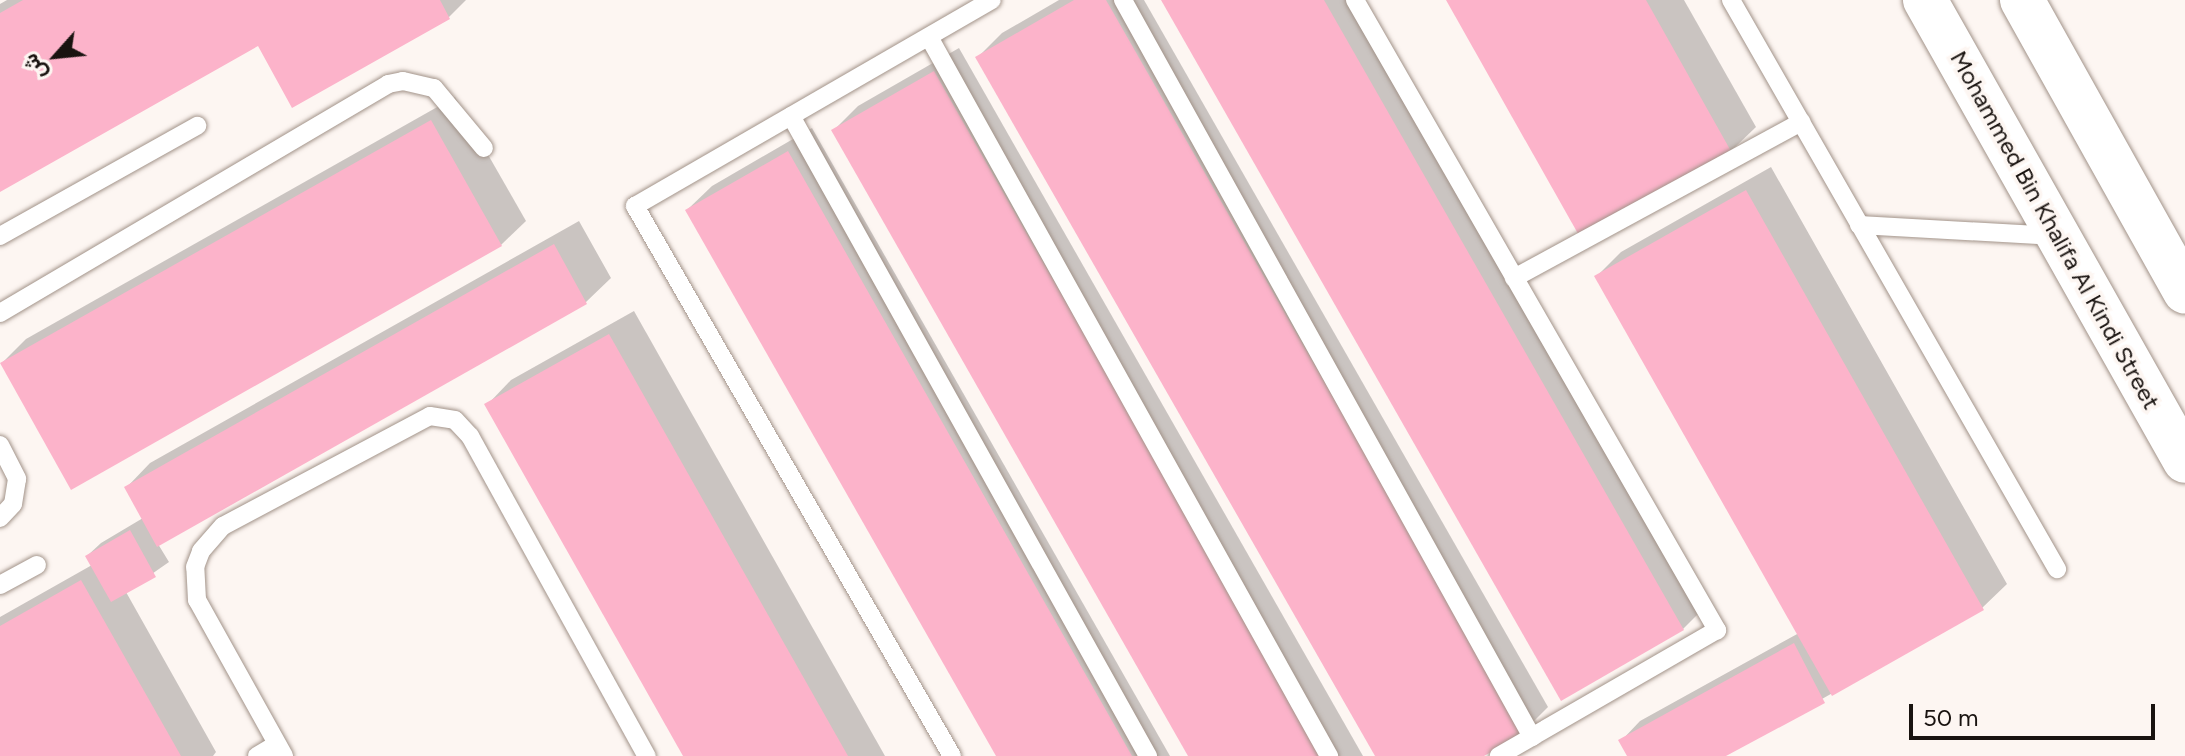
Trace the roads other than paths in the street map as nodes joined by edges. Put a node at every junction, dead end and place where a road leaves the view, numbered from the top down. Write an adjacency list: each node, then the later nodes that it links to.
1 (992, 0): 7 (lane)
2 (1123, 0): 24 (lane)
3 (1355, 0): 15 (lane)
4 (1731, 0): 9 (lane)
5 (1925, 0): 14 (main road, Mohammed Bin Khalifa Al Kindi Street)
6 (2022, 0): 16 (main road)
7 (929, 37): 8 (lane); 30 (lane)
8 (791, 116): 28 (lane); 29 (lane)
9 (1801, 122): 12 (lane); 15 (lane)
10 (197, 126): 13 (lane)
11 (484, 148): 17 (lane)
12 (1859, 225): 14 (lane); 22 (lane)
13 (0, 236)
14 (2058, 236): 19 (main road, Mohammed Bin Khalifa Al Kindi Street)
15 (1514, 278): 24 (lane)
16 (2185, 292)
17 (0, 313)
18 (0, 445): 20 (lane)
19 (2185, 461)
20 (0, 518)
21 (37, 565): 23 (lane)
22 (2057, 569)
23 (0, 585)
24 (1532, 737): 31 (lane)
25 (281, 750): 26 (lane); 27 (lane)
26 (257, 756)
27 (647, 756)
28 (952, 756)
29 (1148, 756)
30 (1329, 756)
31 (1499, 756)

